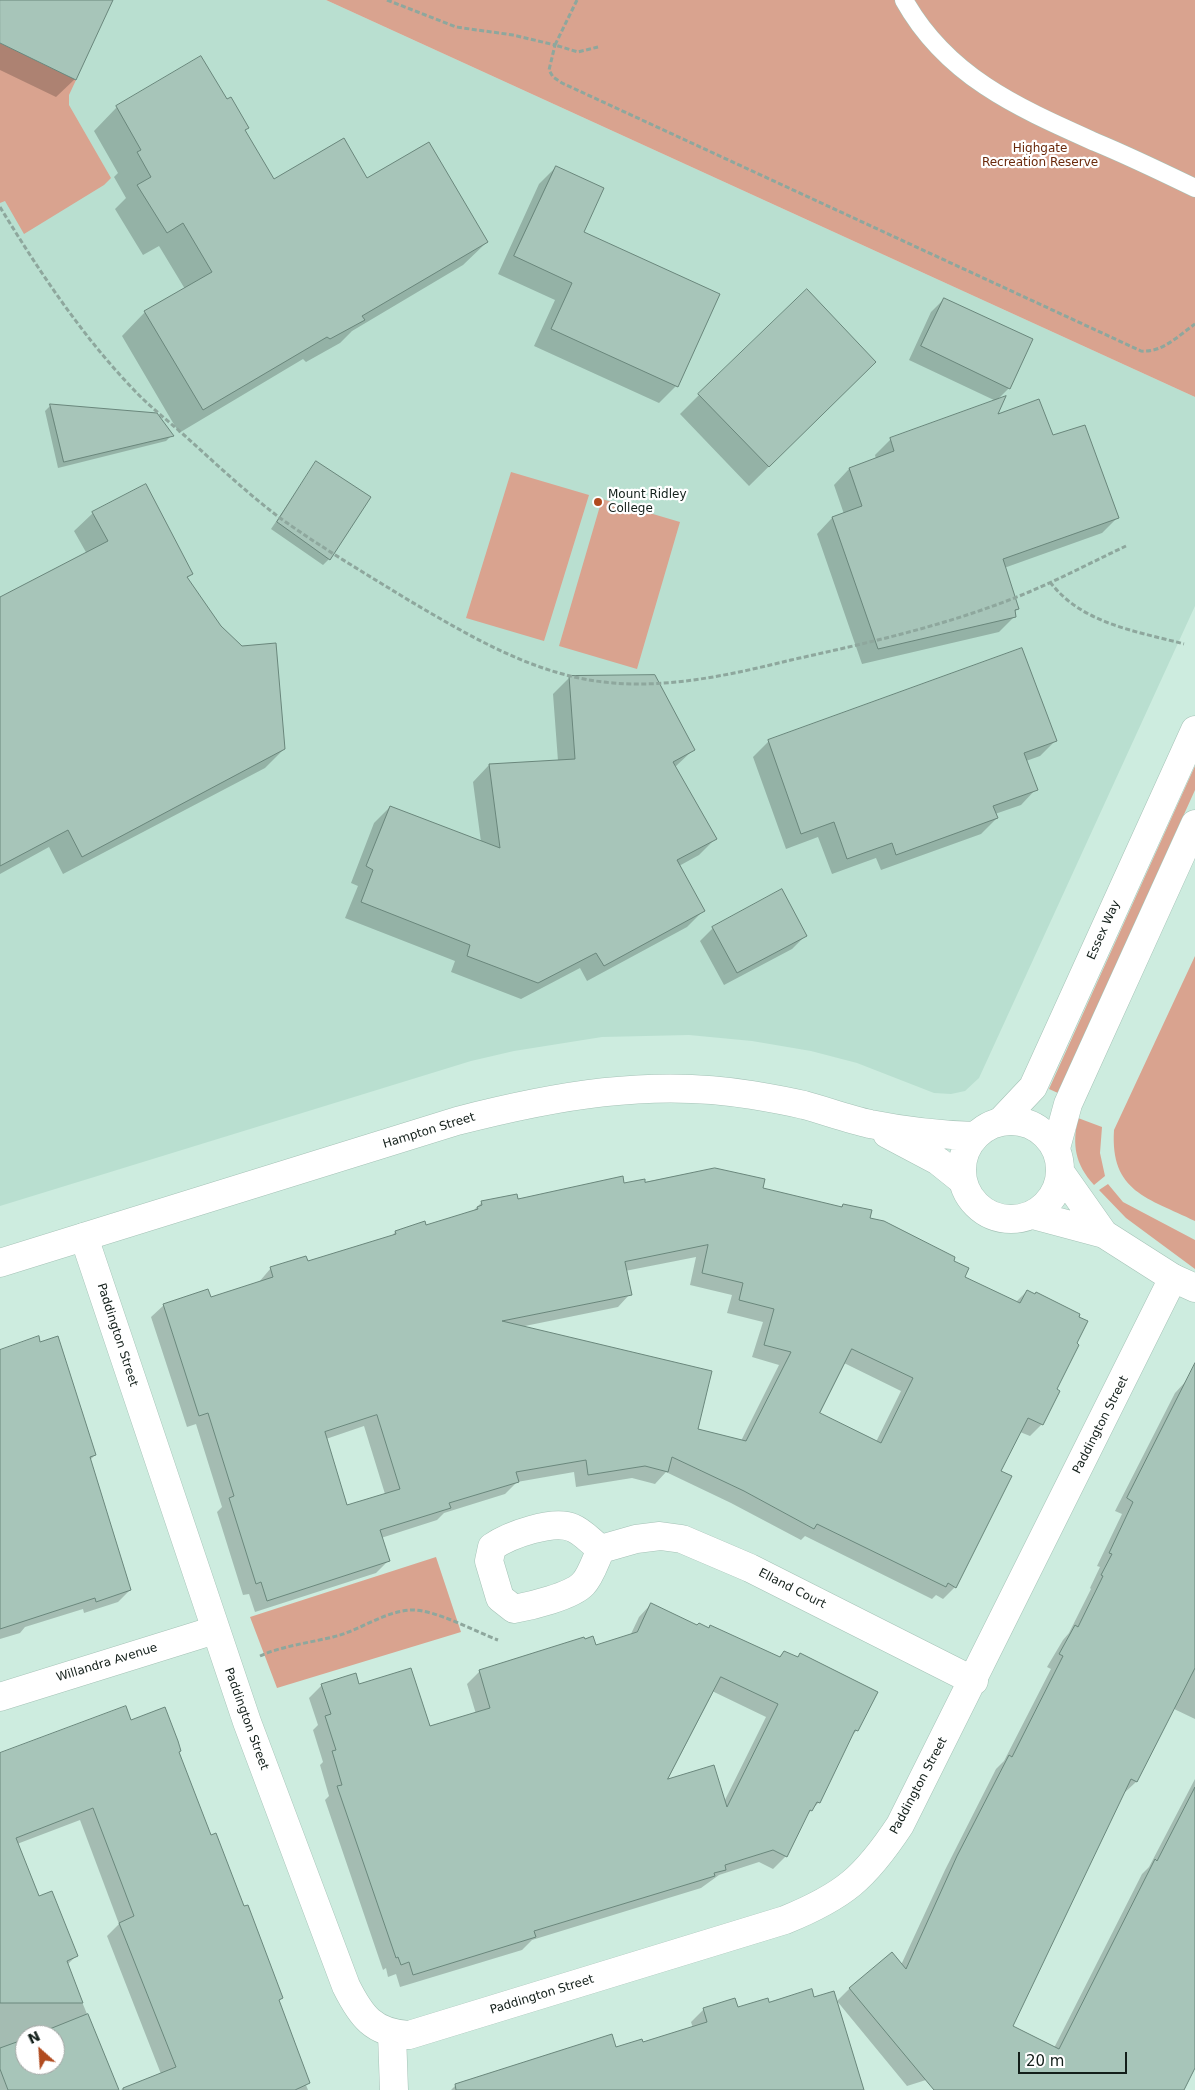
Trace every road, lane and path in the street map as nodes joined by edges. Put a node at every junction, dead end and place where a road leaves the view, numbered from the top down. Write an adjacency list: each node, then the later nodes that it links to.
1 (386, 0): 4 (path)
2 (577, 0): 4 (path)
3 (904, 0): 6 (lane)
4 (556, 45): 5 (path); 8 (path)
5 (598, 47)
6 (1195, 188)
7 (0, 207): 10 (path)
8 (1195, 324)
9 (1126, 546): 10 (path)
10 (1050, 582): 11 (path)
11 (1184, 644)
12 (1195, 730): 14 (street, Essex Way)
13 (1195, 824): 17 (street)
14 (1001, 1121): 16 (street); 17 (street)
15 (868, 1124): 16 (street, Hampton Street); 18 (street, Hampton Street); 21 (street, Hampton Street)
16 (975, 1136): 18 (street)
17 (1058, 1161): 19 (street); 20 (street)
18 (963, 1181): 19 (street)
19 (1033, 1215): 20 (street)
20 (1104, 1234): 23 (street)
21 (84, 1237): 22 (street, Hampton Street); 25 (street, Paddington Street)
22 (0, 1263)
23 (1184, 1283): 28 (street, Paddington Street)
24 (601, 1549): 28 (street, Elland Court)
25 (215, 1630): 29 (street, Willandra Avenue); 30 (street, Paddington Street)
26 (501, 1641): 27 (path)
27 (263, 1665)
28 (974, 1681): 30 (street, Paddington Street)
29 (0, 1697)
30 (392, 2034): 31 (street)
31 (394, 2090)

